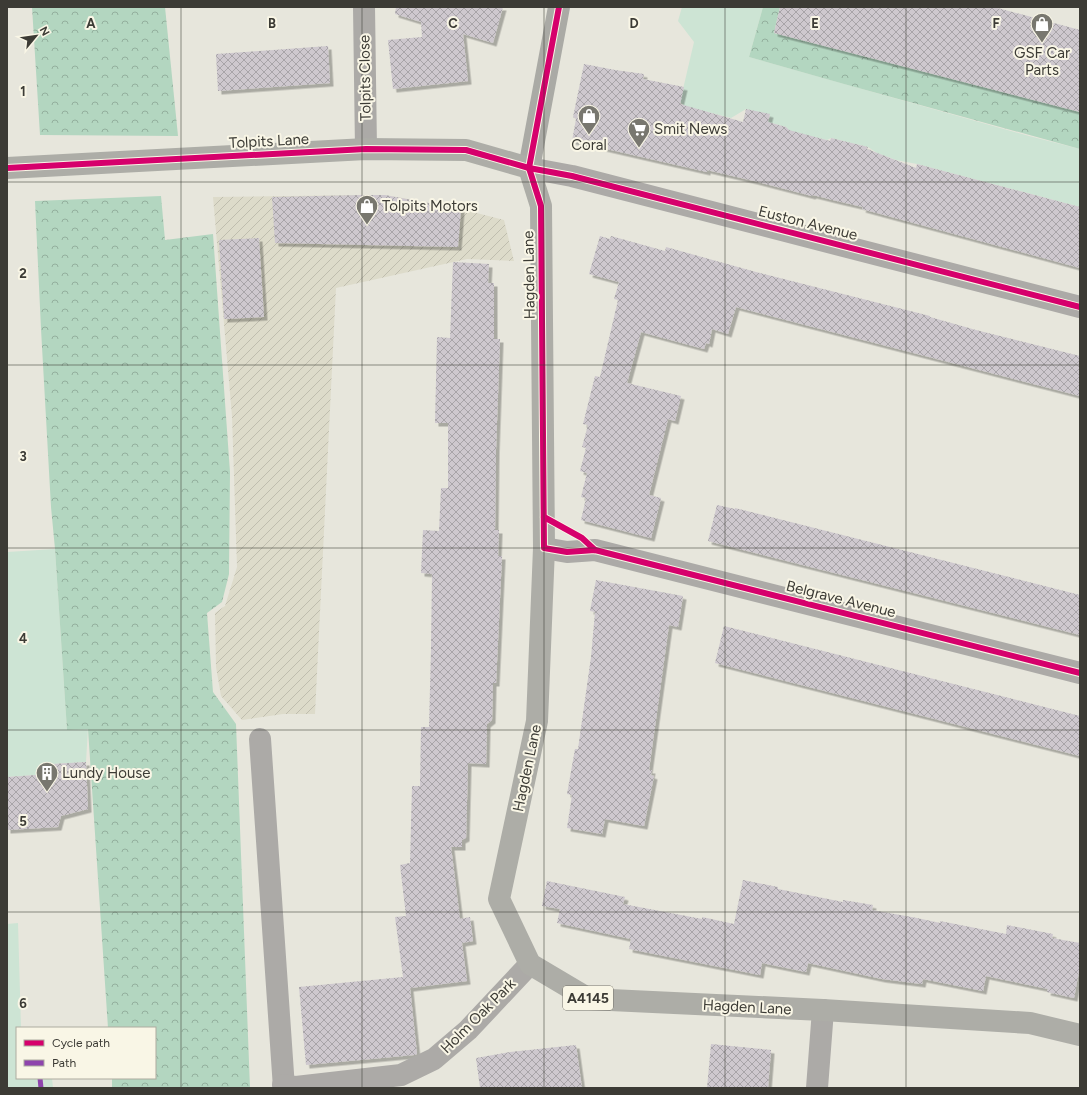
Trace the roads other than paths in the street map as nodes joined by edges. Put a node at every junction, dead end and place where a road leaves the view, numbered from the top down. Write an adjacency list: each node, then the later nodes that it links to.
1 (364, 7): 3 (street, Tolpits Close)
2 (560, 7): 5 (street, Hagden Lane)
3 (366, 149): 4 (main road, Tolpits Lane); 5 (main road, Tolpits Lane)
4 (7, 168)
5 (529, 168): 6 (street, Euston Avenue); 7 (main road, Hagden Lane)
6 (1080, 307)
7 (544, 548): 8 (street, Belgrave Avenue); 10 (main road, Hagden Lane)
8 (1080, 673)
9 (260, 739): 13 (street)
10 (530, 964): 11 (main road, Hagden Lane / A4145); 13 (street, Holm Oak Park)
11 (823, 1010): 12 (main road, Hagden Lane / A4145); 14 (street)
12 (1080, 1035)
13 (283, 1086)
14 (817, 1088)

